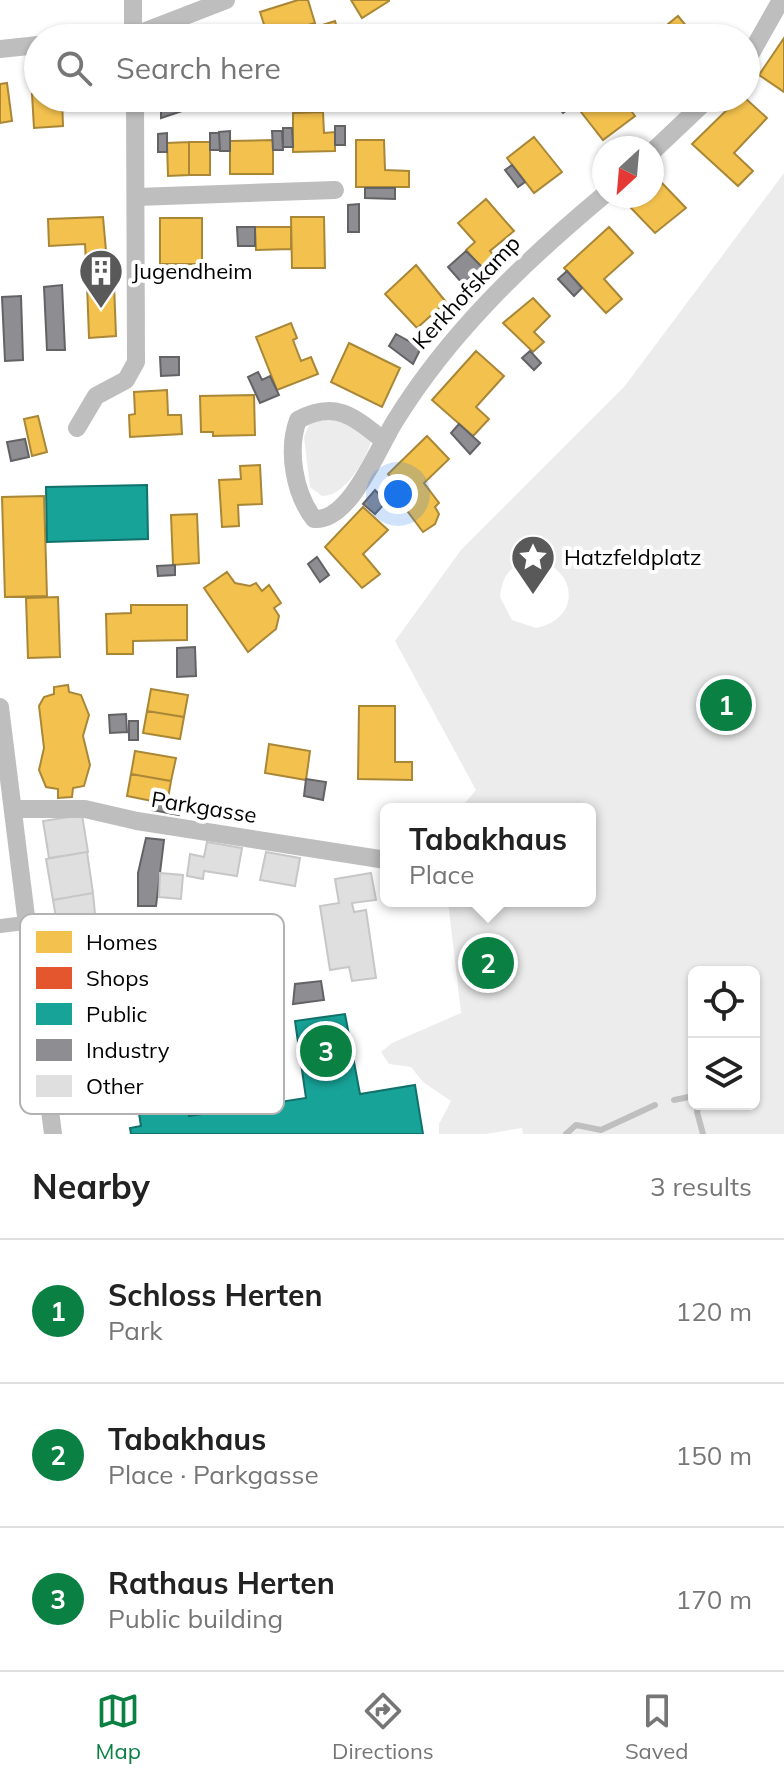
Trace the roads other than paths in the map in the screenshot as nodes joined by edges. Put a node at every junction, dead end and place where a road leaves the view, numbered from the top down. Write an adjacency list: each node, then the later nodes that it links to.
1 (133, 0): 4 (street)
2 (226, 0): 5 (street)
3 (781, 0): 6 (street)
4 (133, 24)
5 (166, 24)
6 (760, 37)
7 (24, 46): 8 (street)
8 (0, 49)
9 (135, 112): 13 (street)
10 (694, 112): 11 (street)
11 (664, 141)
12 (335, 190): 13 (street)
13 (137, 197): 15 (street)
14 (592, 205): 16 (street, Kerkhofskamp)
15 (77, 428)
16 (383, 440): 16 (street, Kerkhofskamp)
17 (0, 707): 18 (street)
18 (15, 809): 19 (street, Parkgasse); 20 (street)
19 (380, 859)
20 (24, 914)
21 (20, 924): 22 (street)
22 (0, 926)
23 (50, 1114): 24 (street)
24 (53, 1134)

